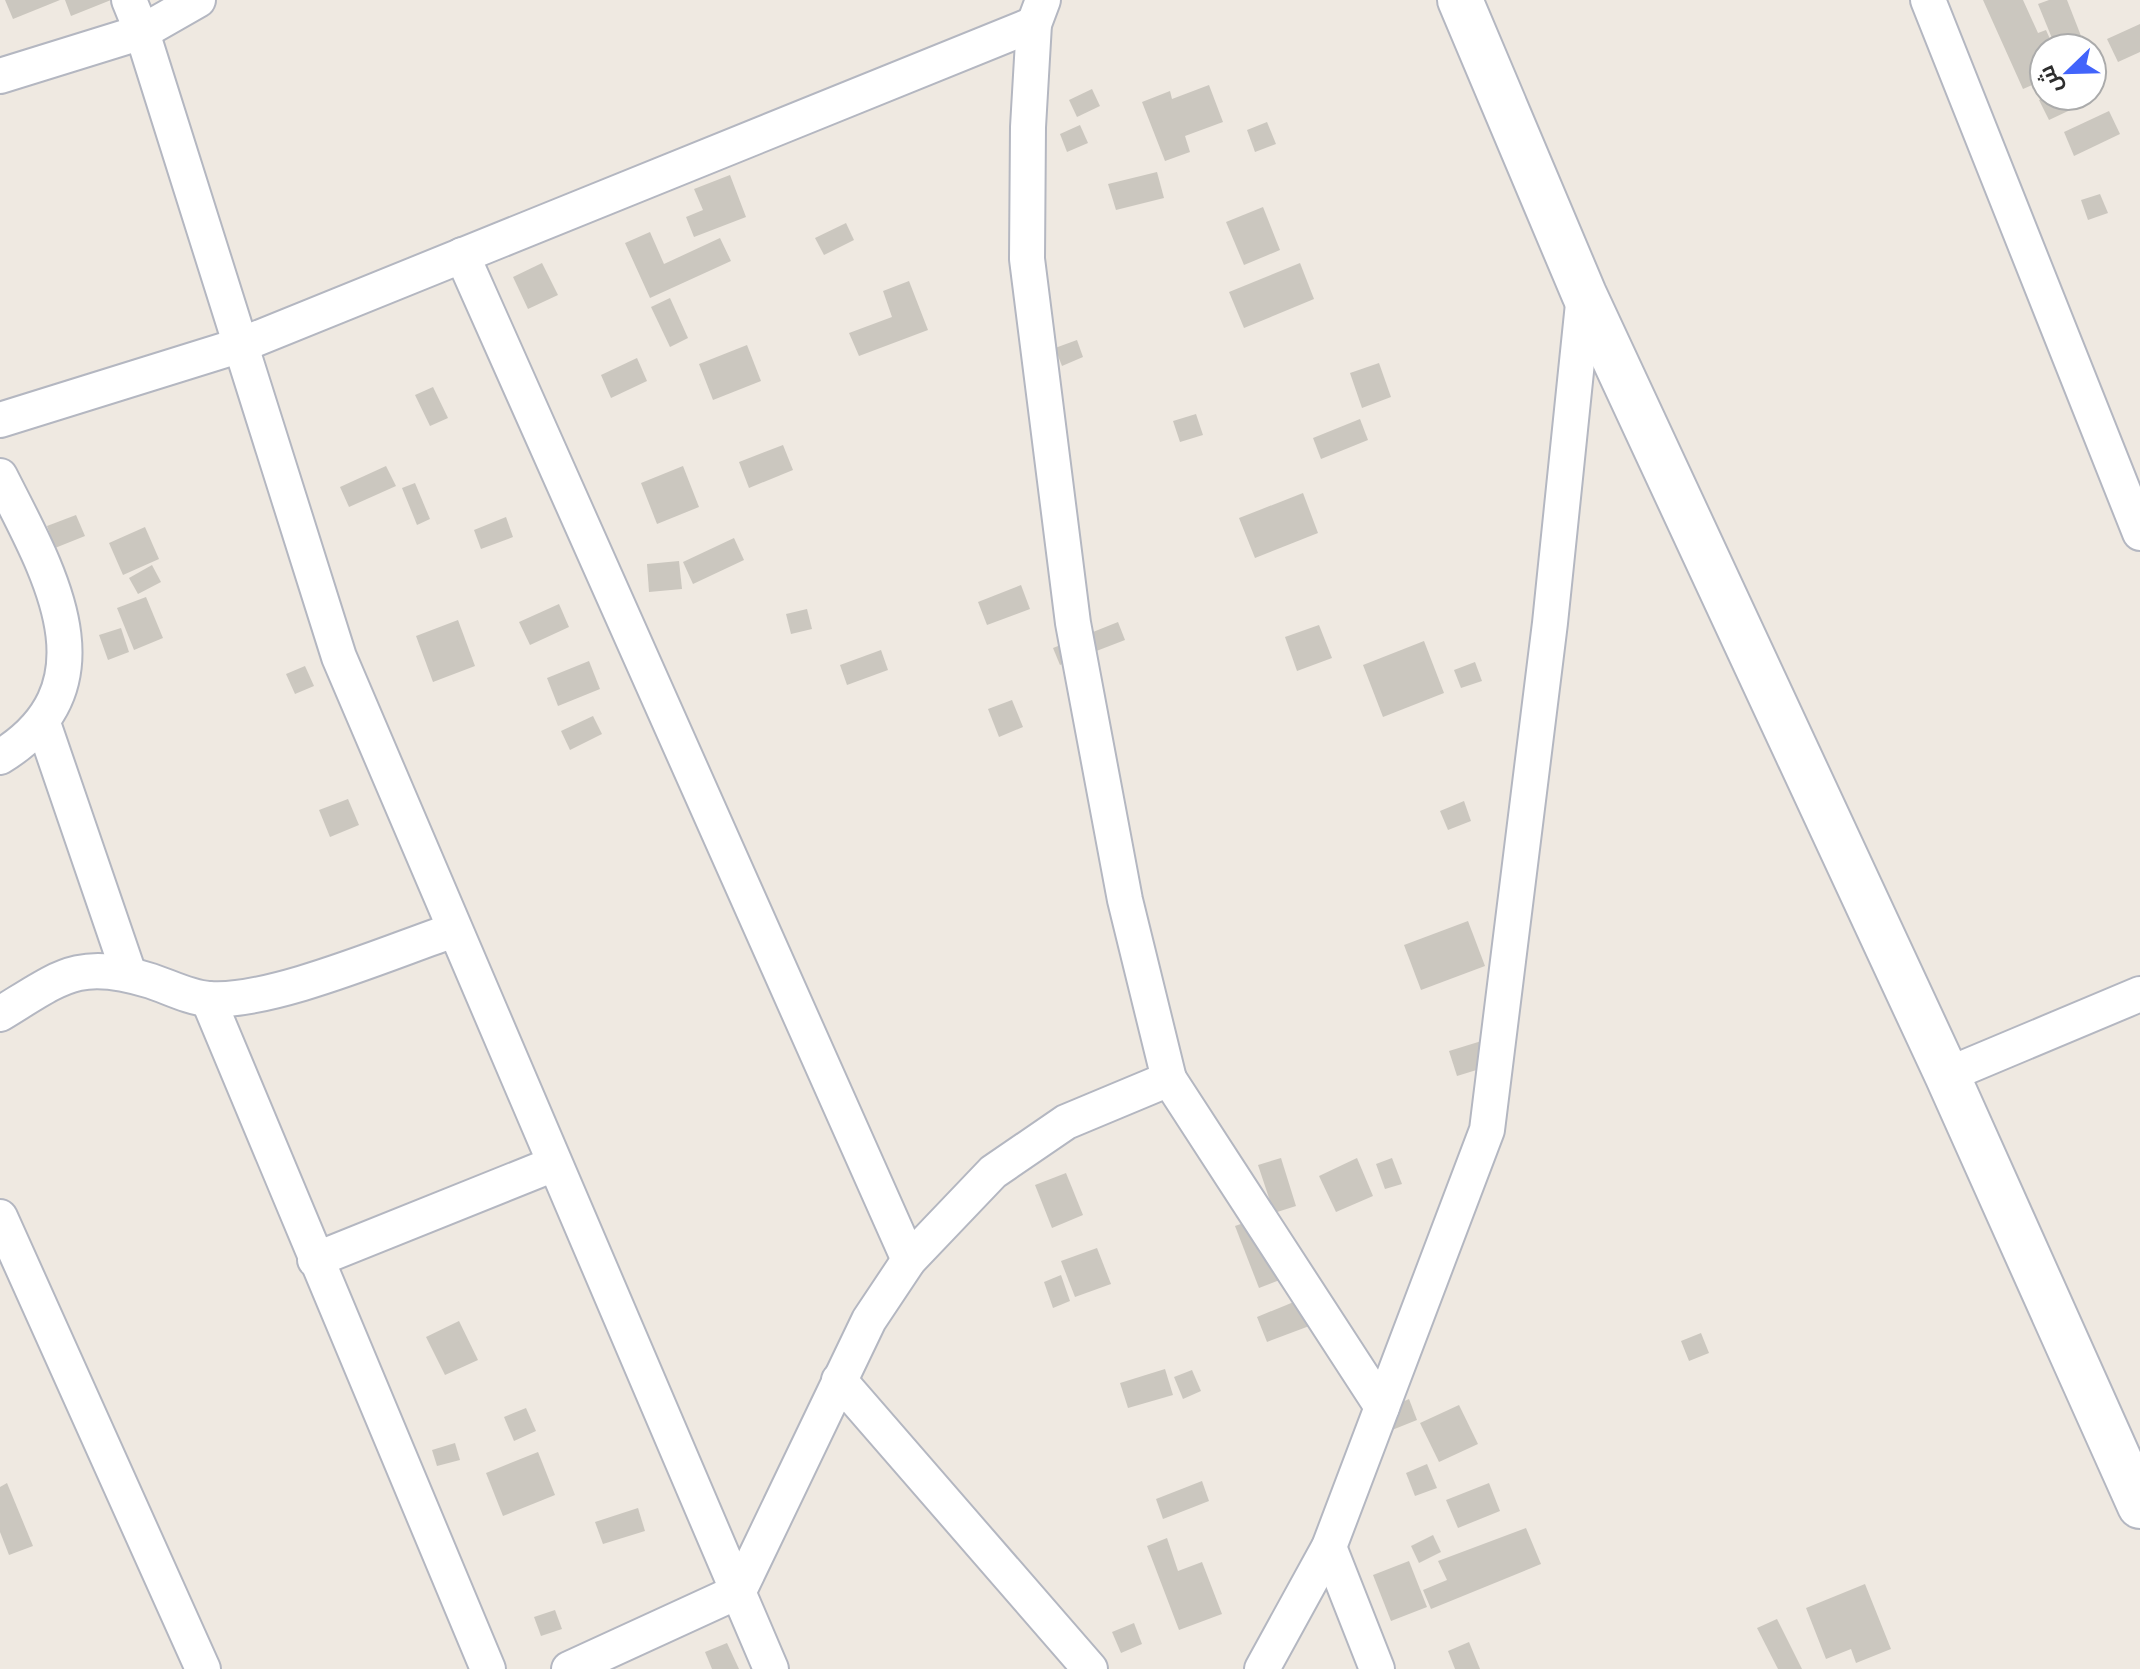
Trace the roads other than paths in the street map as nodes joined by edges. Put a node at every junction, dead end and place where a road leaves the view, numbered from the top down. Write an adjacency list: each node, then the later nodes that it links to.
1 (129, 0): 6 (street)
2 (198, 0): 6 (street)
3 (1460, 0): 9 (street)
4 (1928, 0): 13 (street)
5 (1038, 12): 8 (street); 22 (street)
6 (142, 32): 7 (street); 10 (street)
7 (0, 76)
8 (462, 255): 10 (street); 26 (street)
9 (1584, 294): 21 (street); 28 (street)
10 (241, 345): 11 (street); 16 (street)
11 (0, 420)
12 (2, 488): 14 (street)
13 (2140, 533)
14 (43, 723): 15 (street); 17 (street)
15 (0, 757)
16 (454, 930): 19 (street); 23 (street)
17 (129, 974): 19 (street); 20 (street)
18 (2140, 994): 21 (street)
19 (208, 999): 25 (street)
20 (0, 1014)
21 (1947, 1075): 29 (street)
22 (1169, 1079): 26 (street); 28 (street)
23 (554, 1164): 25 (street); 31 (street)
24 (0, 1217): 32 (street)
25 (315, 1260): 33 (street)
26 (909, 1260): 27 (street)
27 (839, 1380): 31 (street); 36 (street)
28 (1382, 1407): 30 (street)
29 (2140, 1506)
30 (1329, 1547): 37 (street); 38 (street)
31 (739, 1591): 34 (street); 35 (street)
32 (203, 1669)
33 (488, 1669)
34 (569, 1669)
35 (771, 1669)
36 (1090, 1669)
37 (1262, 1669)
38 (1377, 1669)

